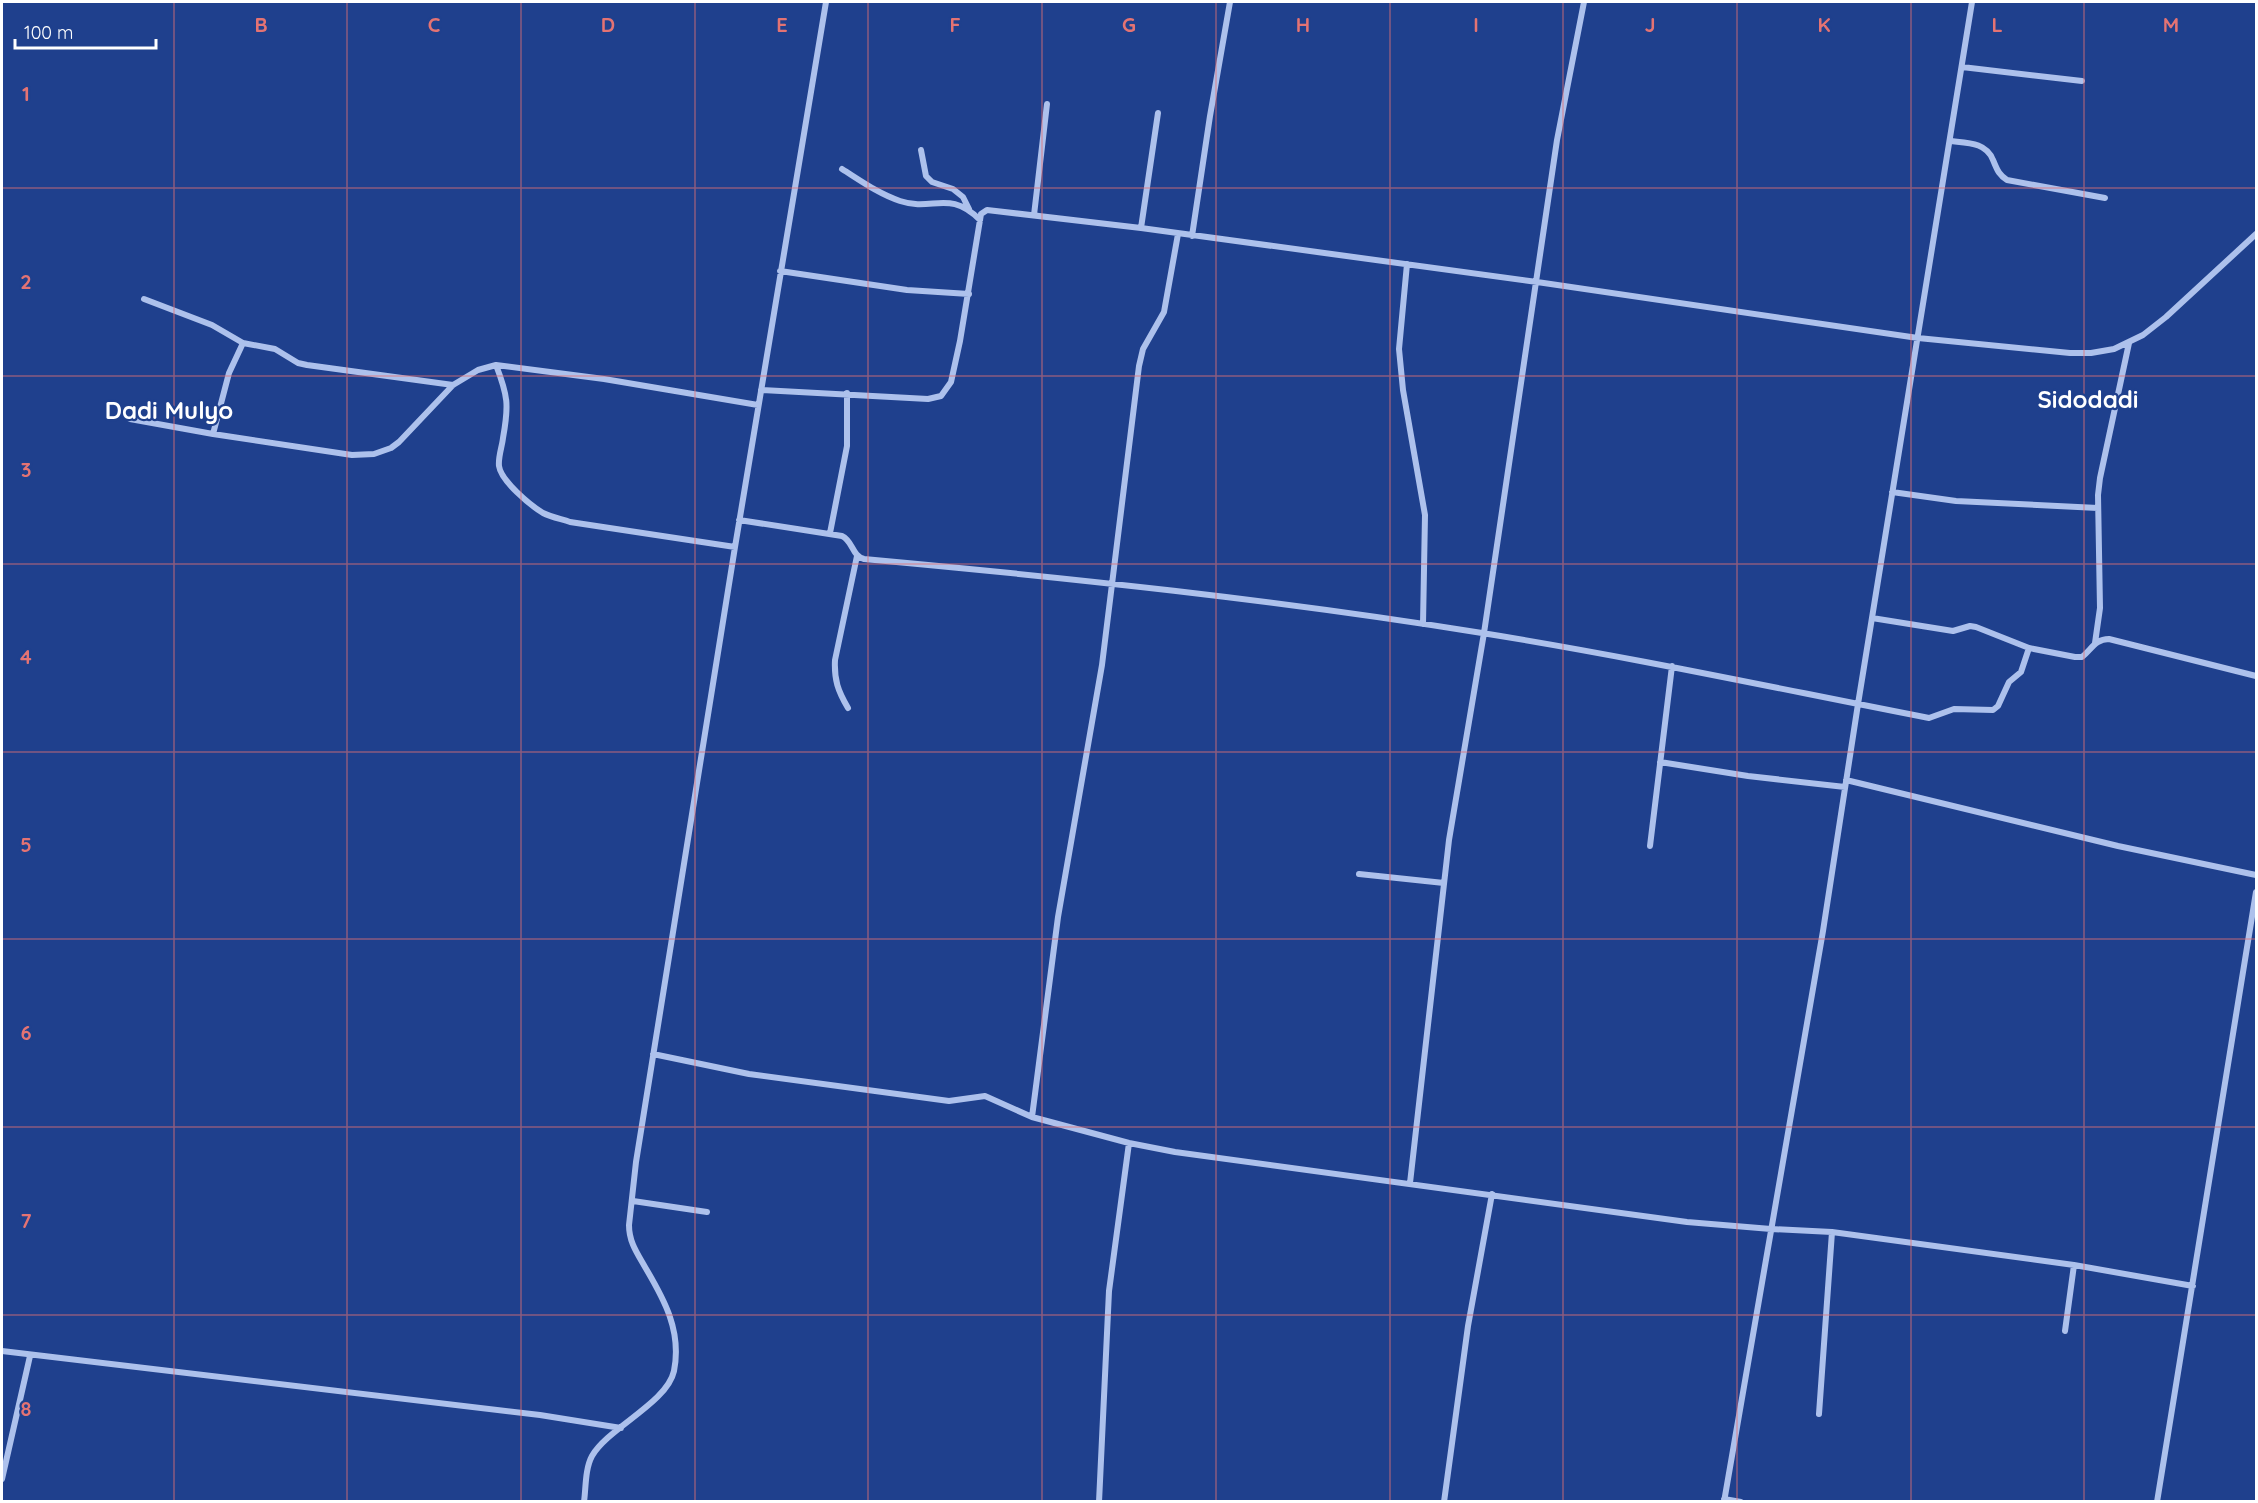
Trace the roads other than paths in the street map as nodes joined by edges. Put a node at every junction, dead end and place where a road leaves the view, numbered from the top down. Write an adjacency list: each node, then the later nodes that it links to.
1 (826, 2): 21 (street)
2 (1230, 2): 19 (street)
3 (1584, 2): 22 (street)
4 (1972, 2): 5 (street)
5 (1962, 67): 6 (street); 9 (street)
6 (2082, 81)
7 (1047, 104): 14 (street)
8 (1158, 113): 16 (street)
9 (1950, 141): 12 (street); 25 (street)
10 (921, 150): 13 (street)
11 (842, 169): 13 (street)
12 (2105, 198)
13 (970, 209): 15 (street)
14 (1034, 214): 15 (street); 16 (street)
15 (980, 220): 23 (street)
16 (1141, 228): 17 (street)
17 (1178, 234): 19 (street); 41 (street)
18 (2256, 234): 27 (street)
19 (1192, 236): 20 (street)
20 (1407, 264): 22 (street); 43 (street)
21 (780, 271): 23 (street); 30 (street)
22 (1536, 282): 25 (street); 44 (street)
23 (969, 294): 31 (street)
24 (144, 300): 26 (street)
25 (1918, 338): 27 (street); 35 (street)
26 (243, 343): 29 (street); 34 (street)
27 (2129, 343): 36 (street)
28 (496, 365): 29 (street); 32 (street); 39 (street)
29 (453, 385): 34 (street)
30 (761, 390): 31 (street); 32 (street)
31 (847, 393): 38 (street)
32 (758, 405): 37 (street)
33 (130, 419): 34 (street)
34 (213, 434)
35 (1892, 492): 36 (street); 42 (street)
36 (2098, 508): 45 (street)
37 (739, 520): 38 (street); 39 (street)
38 (830, 533): 40 (street)
39 (735, 547): 58 (street)
40 (856, 556): 41 (street); 50 (street)
41 (1112, 583): 43 (street); 59 (street)
42 (1872, 618): 46 (street); 49 (street)
43 (1423, 624): 44 (street)
44 (1484, 633): 47 (street); 56 (street)
45 (2095, 643): 46 (street); 48 (street)
46 (2029, 648): 49 (street)
47 (1672, 666): 49 (street); 51 (street)
48 (2256, 676)
49 (1858, 704): 52 (street)
50 (849, 708)
51 (1660, 762): 52 (street); 53 (street)
52 (1846, 784): 55 (street); 65 (street)
53 (1650, 846)
54 (1359, 874): 56 (street)
55 (2256, 875)
56 (1444, 883): 61 (street)
57 (2256, 892): 68 (street)
58 (654, 1054): 59 (street); 63 (street)
59 (1032, 1117): 60 (street)
60 (1129, 1143): 61 (street); 77 (street)
61 (1410, 1183): 62 (street)
62 (1492, 1194): 65 (street); 78 (street)
63 (633, 1201): 64 (street); 73 (street)
64 (706, 1212)
65 (1772, 1229): 66 (street); 75 (street)
66 (1832, 1232): 67 (street); 72 (street)
67 (2074, 1265): 68 (street); 69 (street)
68 (2193, 1286): 80 (street)
69 (2065, 1331)
70 (2, 1352): 71 (street)
71 (30, 1356): 73 (street); 74 (street)
72 (1819, 1414)
73 (621, 1428): 76 (street)
74 (2, 1479)
75 (1724, 1500): 79 (street)
76 (584, 1502)
77 (1099, 1502)
78 (1444, 1502)
79 (1741, 1502)
80 (2157, 1502)

